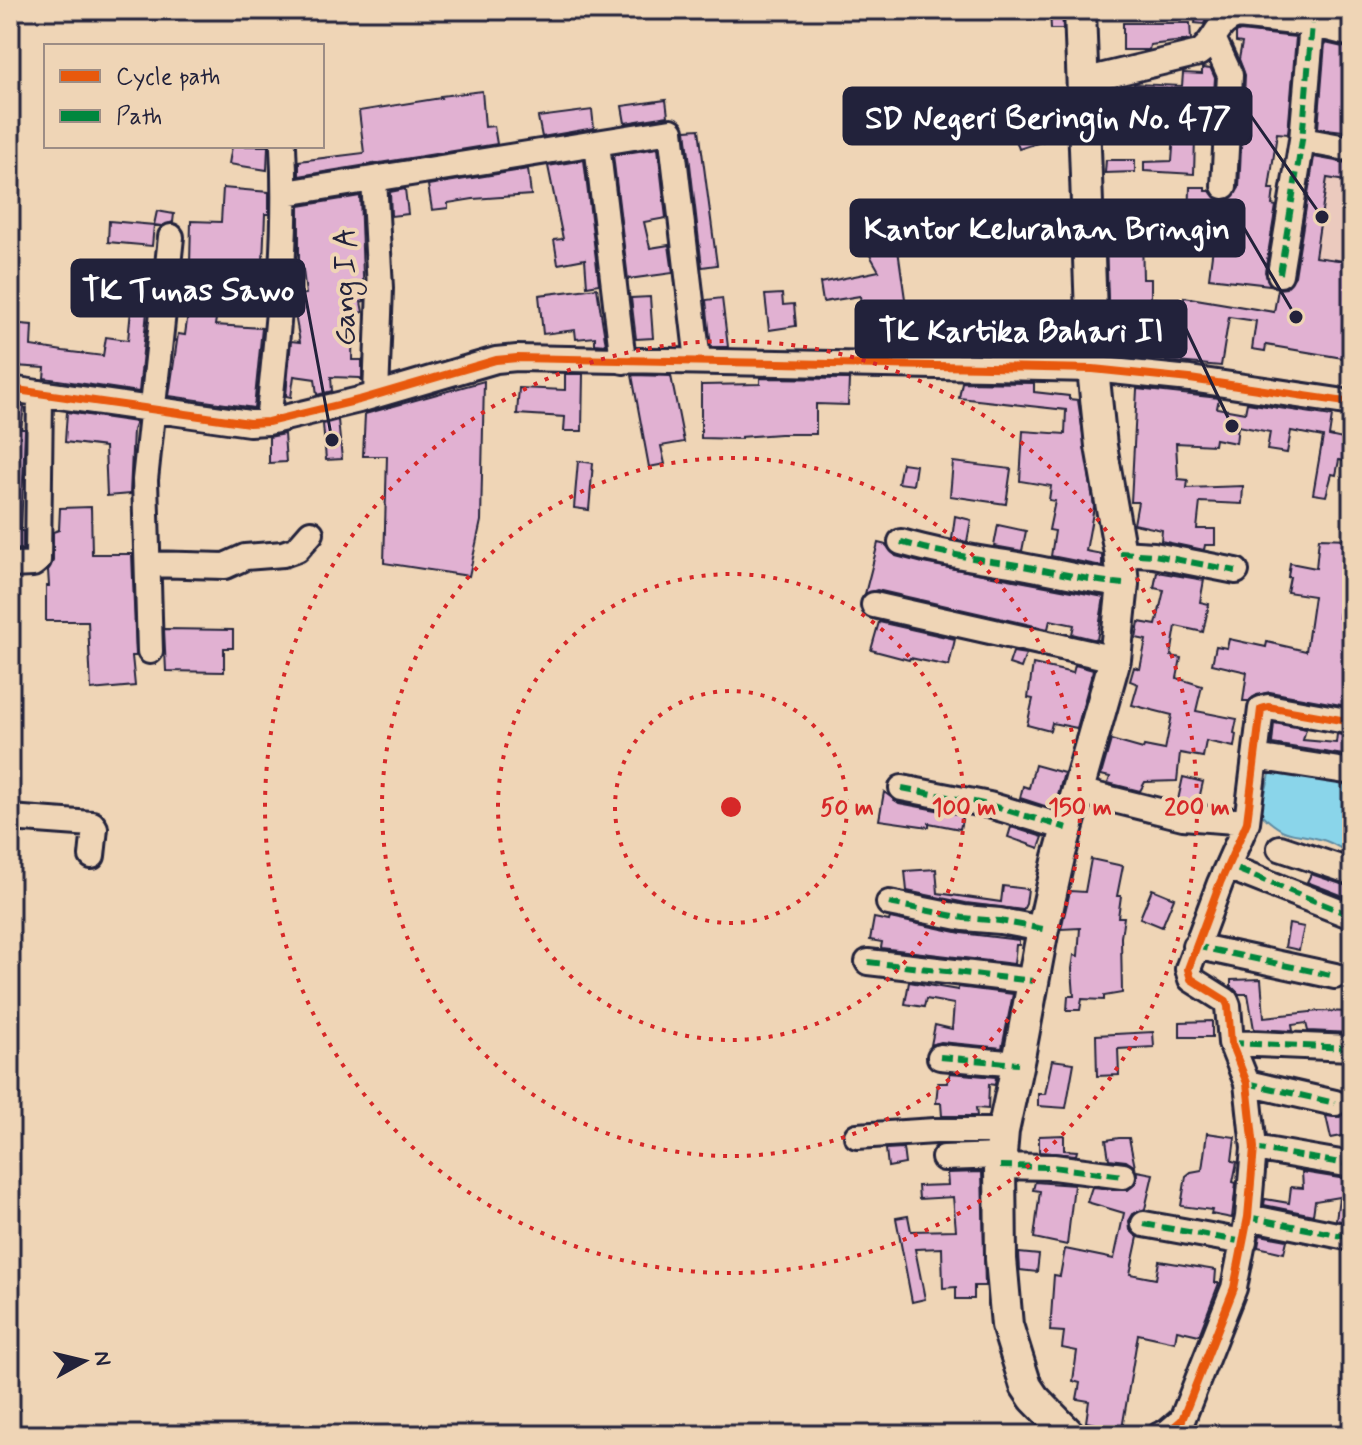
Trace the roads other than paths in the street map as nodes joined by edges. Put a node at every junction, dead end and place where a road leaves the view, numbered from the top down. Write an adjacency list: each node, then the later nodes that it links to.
1 (1080, 10): 6 (main road)
2 (1278, 15): 3 (street); 5 (street)
3 (1312, 24): 4 (street); 7 (street)
4 (1352, 34)
5 (1213, 38): 6 (street); 12 (street)
6 (1083, 81): 18 (main road)
7 (1302, 140): 10 (street); 15 (street)
8 (597, 144): 11 (street); 16 (street); 17 (street)
9 (283, 148): 13 (street)
10 (1352, 149)
11 (374, 179): 13 (street); 21 (street, Gang I A)
12 (1224, 186)
13 (286, 193): 24 (street)
14 (171, 237): 23 (street)
15 (1280, 274)
16 (623, 361): 17 (street); 21 (street)
17 (698, 361): 18 (street)
18 (1093, 369): 22 (street); 27 (main road)
19 (10, 389): 20 (street)
20 (40, 393): 23 (street); 29 (street)
21 (376, 395): 24 (street)
22 (1352, 403)
23 (151, 410): 24 (street); 28 (street)
24 (268, 422)
25 (311, 533): 28 (street)
26 (901, 542): 31 (street)
27 (1120, 553): 30 (street); 31 (main road)
28 (148, 564): 33 (street)
29 (10, 565)
30 (1236, 571)
31 (1123, 584): 34 (main road)
32 (874, 605): 34 (street)
33 (150, 651)
34 (1115, 659): 39 (main road)
35 (1352, 722): 36 (street)
36 (1255, 757): 37 (street); 41 (street)
37 (1352, 772)
38 (902, 788): 42 (street)
39 (1078, 791): 41 (street); 42 (main road)
40 (10, 818): 44 (street)
41 (1247, 822): 45 (street)
42 (1067, 828): 49 (main road)
43 (1280, 848): 46 (street)
44 (92, 856)
45 (1228, 867): 48 (street); 50 (street)
46 (1352, 872)
47 (889, 903): 49 (street)
48 (1352, 916)
49 (1043, 929): 53 (main road)
50 (1195, 946): 52 (street); 54 (street)
51 (868, 962): 53 (street)
52 (1335, 976)
53 (1033, 981): 57 (main road)
54 (1231, 1043): 55 (street); 58 (street)
55 (1352, 1048)
56 (940, 1057): 57 (street)
57 (1018, 1064): 62 (main road)
58 (1247, 1083): 59 (street); 61 (street)
59 (1335, 1103)
60 (857, 1136): 62 (street)
61 (1254, 1148): 64 (street); 66 (street)
62 (1001, 1151): 63 (street); 65 (street); 70 (main road)
63 (944, 1158)
64 (1352, 1165)
65 (1123, 1176)
66 (1248, 1217): 68 (street); 69 (street)
67 (1144, 1224): 69 (street)
68 (1352, 1238)
69 (1244, 1242): 71 (street)
70 (1070, 1435)
71 (1160, 1435)

